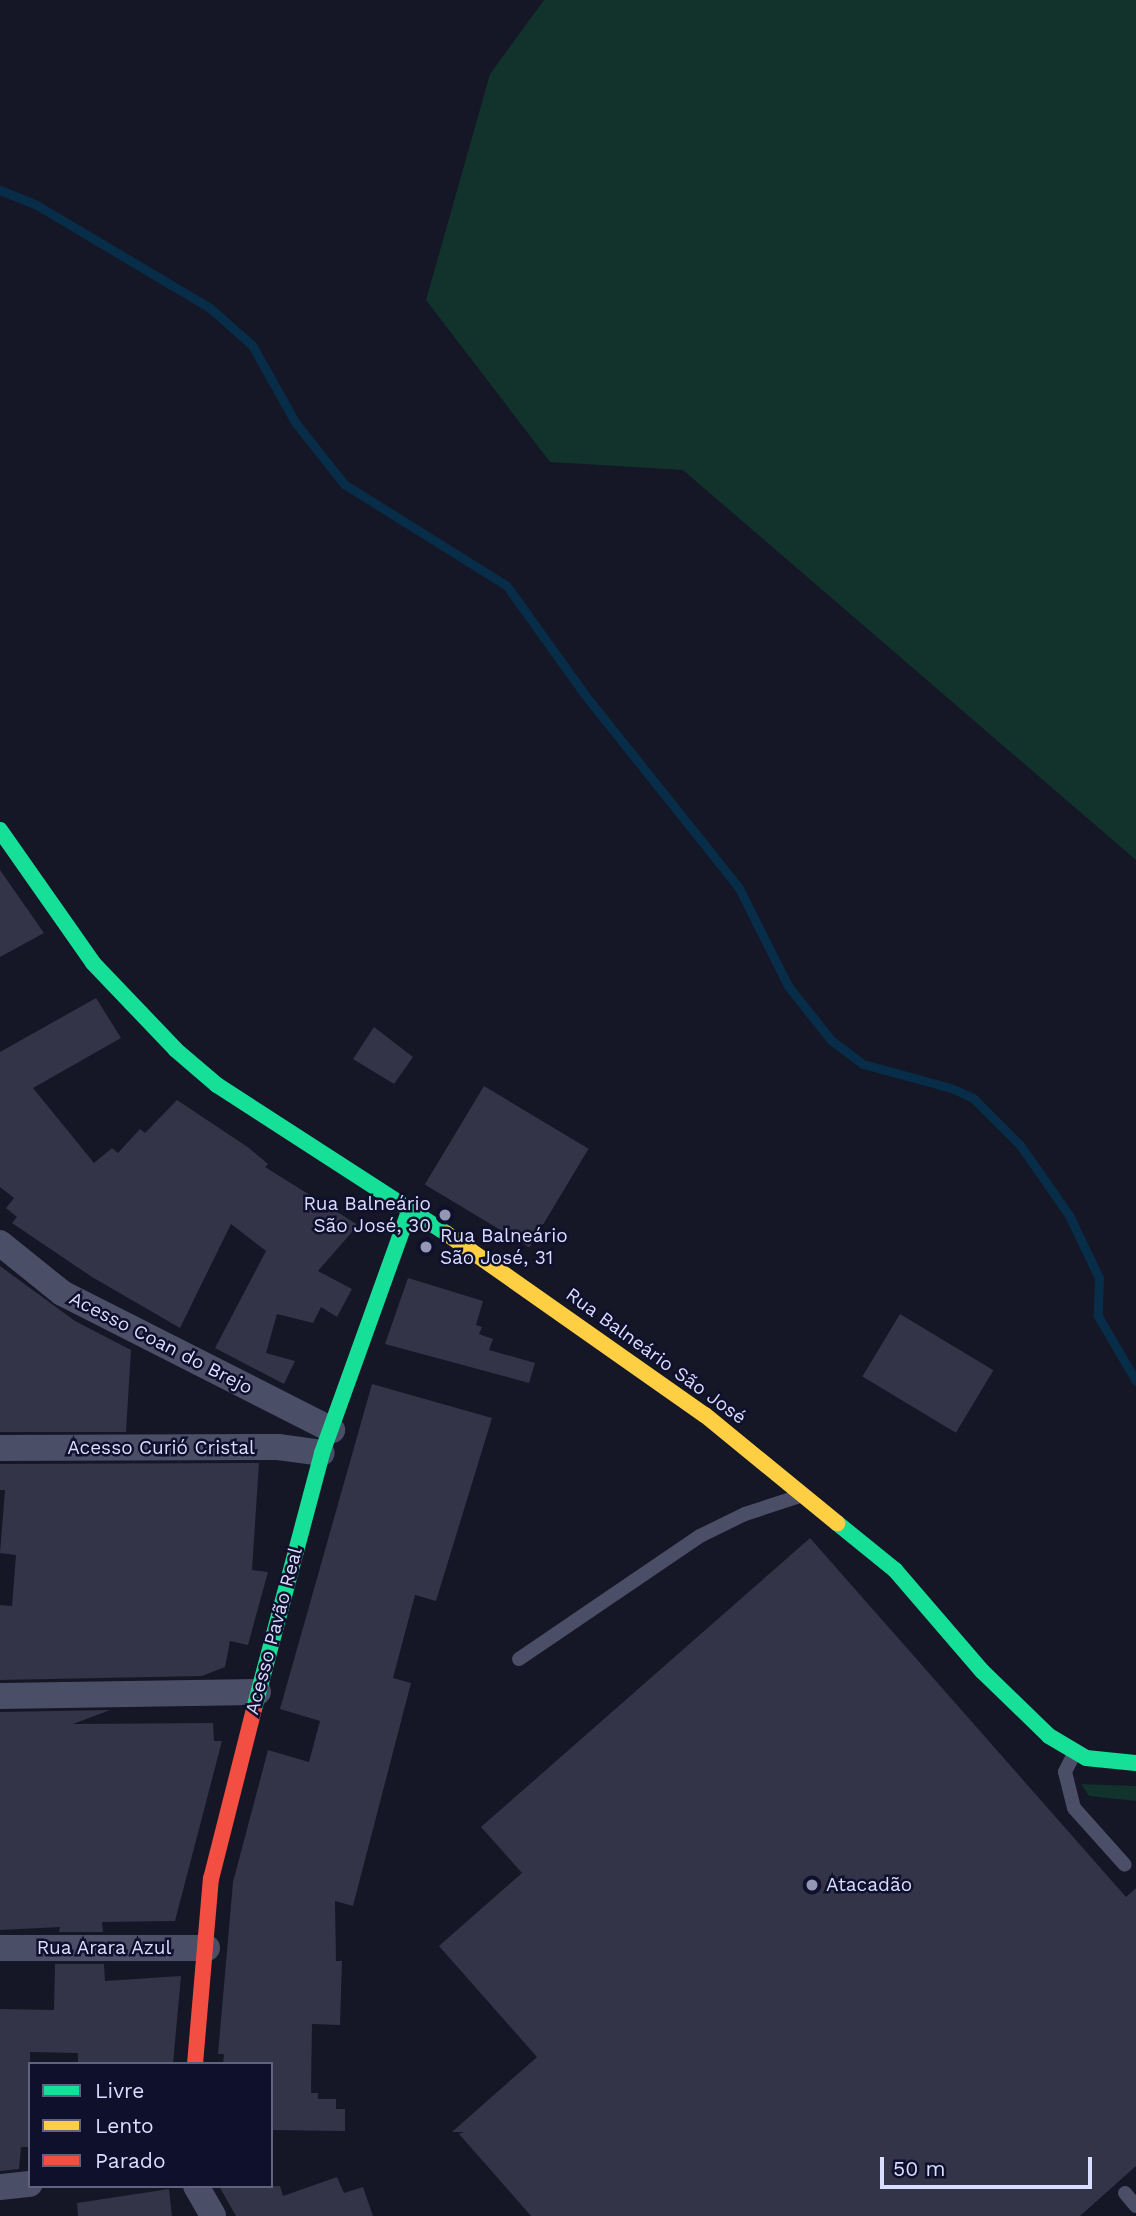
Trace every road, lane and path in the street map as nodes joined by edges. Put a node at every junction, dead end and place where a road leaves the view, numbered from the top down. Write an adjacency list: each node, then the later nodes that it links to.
1 (0, 830): 2 (street, Rua Balneário São José)
2 (409, 1211): 4 (street, Acesso Pavão Real); 6 (street, Rua Balneário São José)
3 (0, 1243): 4 (street, Acesso Coan do Brejo)
4 (327, 1441): 5 (street, Acesso Curió Cristal); 8 (street, Acesso Pavão Real)
5 (0, 1448)
6 (805, 1494): 7 (lane); 10 (street, Rua Balneário São José)
7 (519, 1659)
8 (258, 1692): 9 (street); 14 (street, Acesso Pavão Real)
9 (0, 1696)
10 (1074, 1754): 11 (street, Rua Balneário São José); 12 (lane)
11 (1136, 1763)
12 (1125, 1865)
13 (0, 1948): 14 (street, Rua Arara Azul)
14 (207, 1948): 15 (street, Acesso Pavão Real)
15 (195, 2062)
16 (28, 2184): 17 (street)
17 (0, 2187)
18 (197, 2188): 21 (street)
19 (1125, 2193): 20 (lane)
20 (1136, 2206)
21 (213, 2216)

